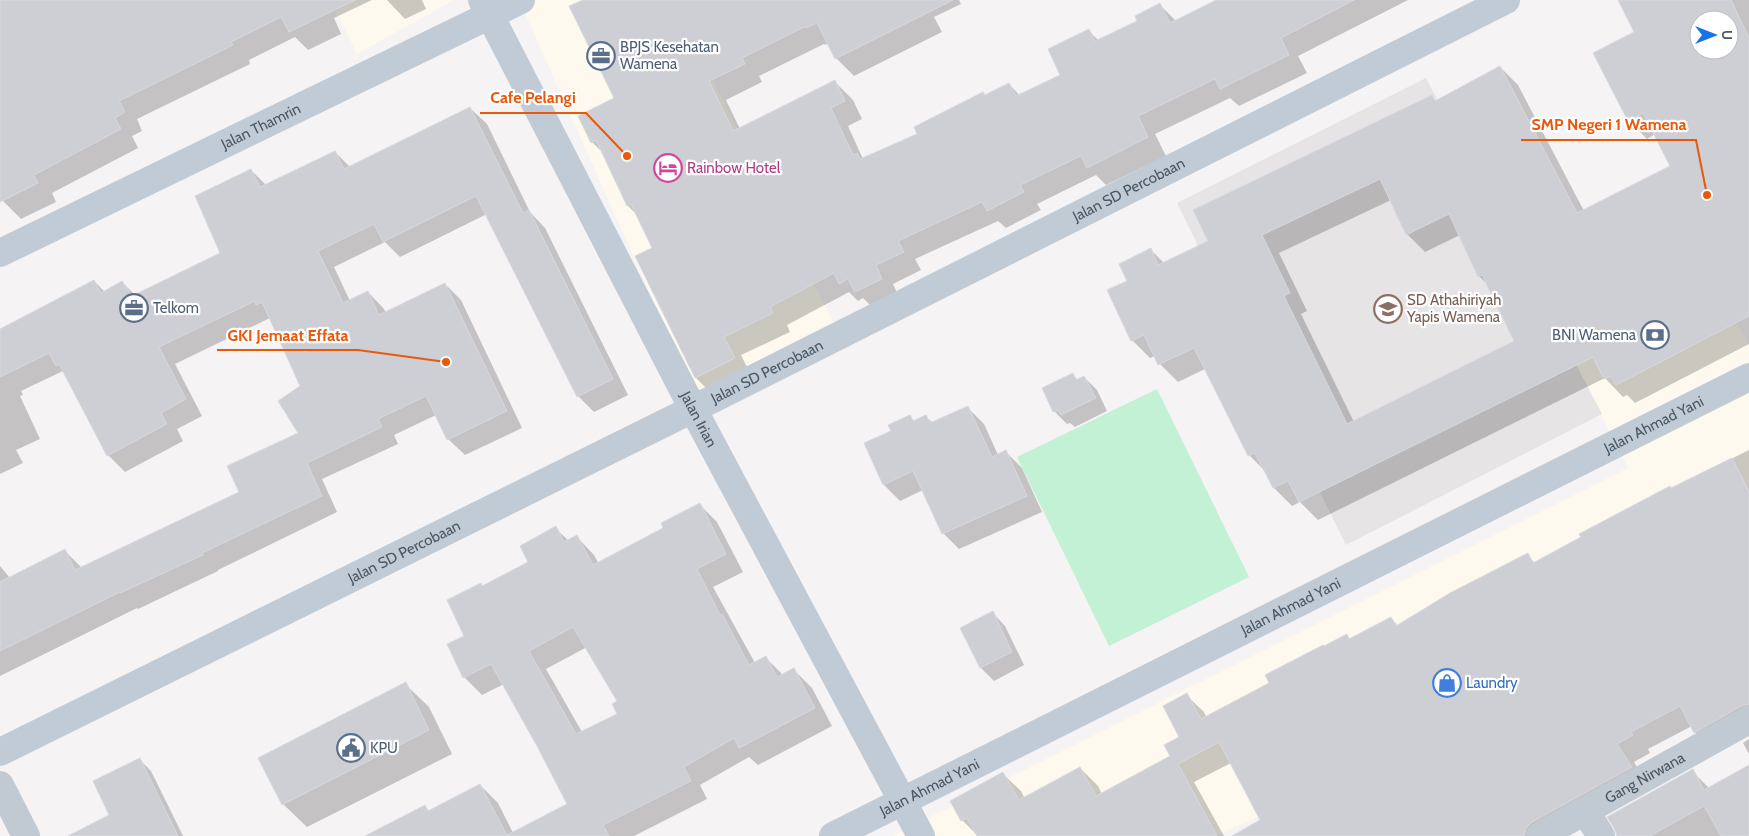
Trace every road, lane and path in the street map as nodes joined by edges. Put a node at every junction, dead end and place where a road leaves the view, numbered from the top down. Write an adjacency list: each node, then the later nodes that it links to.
1 (521, 0): 3 (street, Jalan Thamrin)
2 (1506, 0): 6 (street, Jalan SD Percobaan)
3 (486, 8): 4 (street, Jalan Thamrin); 6 (street, Jalan Irian)
4 (0, 253)
5 (1749, 377): 10 (street, Jalan Ahmad Yani)
6 (693, 408): 8 (street, Jalan SD Percobaan); 10 (street, Jalan Irian)
7 (1749, 720): 11 (street, Gang Nirwana)
8 (0, 752)
9 (0, 785): 12 (street)
10 (902, 802): 13 (street, Jalan Ahmad Yani); 14 (street, Jalan Irian)
11 (1586, 812): 15 (street, Gang Nirwana); 16 (street)
12 (26, 836)
13 (834, 836)
14 (921, 836)
15 (1540, 836)
16 (1601, 836)

